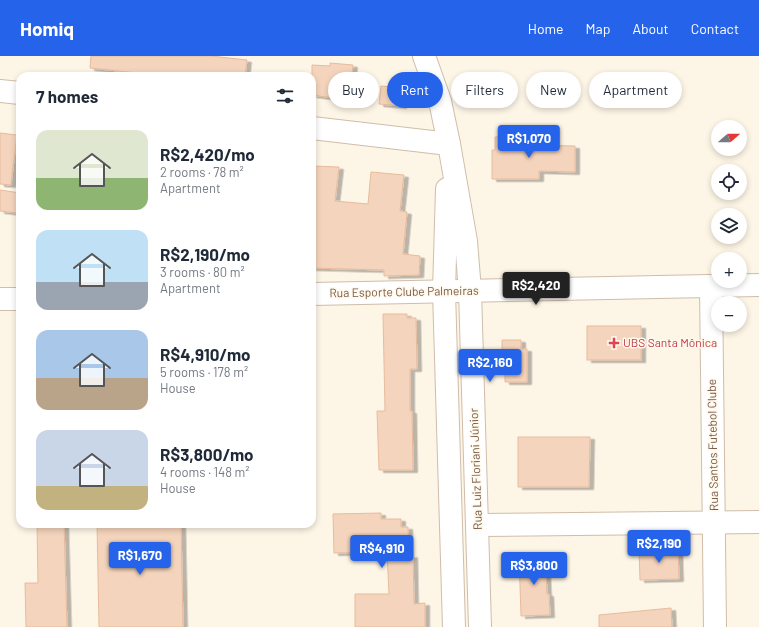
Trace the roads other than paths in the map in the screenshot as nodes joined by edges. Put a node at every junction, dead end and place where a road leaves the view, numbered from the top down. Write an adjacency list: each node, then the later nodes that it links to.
1 (424, 56): 5 (street, Rua Luiz Floriani Júnior)
2 (0, 91): 3 (street)
3 (16, 93)
4 (316, 128): 5 (street)
5 (449, 144): 10 (street, Rua Luiz Floriani Júnior); 11 (street, Rua Luiz Floriani Júnior)
6 (747, 285): 7 (street, Rua Esporte Clube Palmeiras)
7 (759, 285)
8 (711, 286): 10 (street, Rua Esporte Clube Palmeiras)
9 (711, 288): 15 (street, Rua Santos Futebol Clube)
10 (470, 290): 11 (street, Rua Esporte Clube Palmeiras); 17 (street, Rua Luiz Floriani Júnior)
11 (444, 291): 12 (street, Rua Esporte Clube Palmeiras); 18 (street, Rua Luiz Floriani Júnior)
12 (316, 294)
13 (16, 299): 14 (street)
14 (0, 300)
15 (714, 522): 16 (street); 17 (street); 20 (street, Rua Santos Futebol Clube)
16 (759, 522)
17 (478, 525): 19 (street, Rua Luiz Floriani Júnior)
18 (454, 627)
19 (480, 627)
20 (715, 627)

